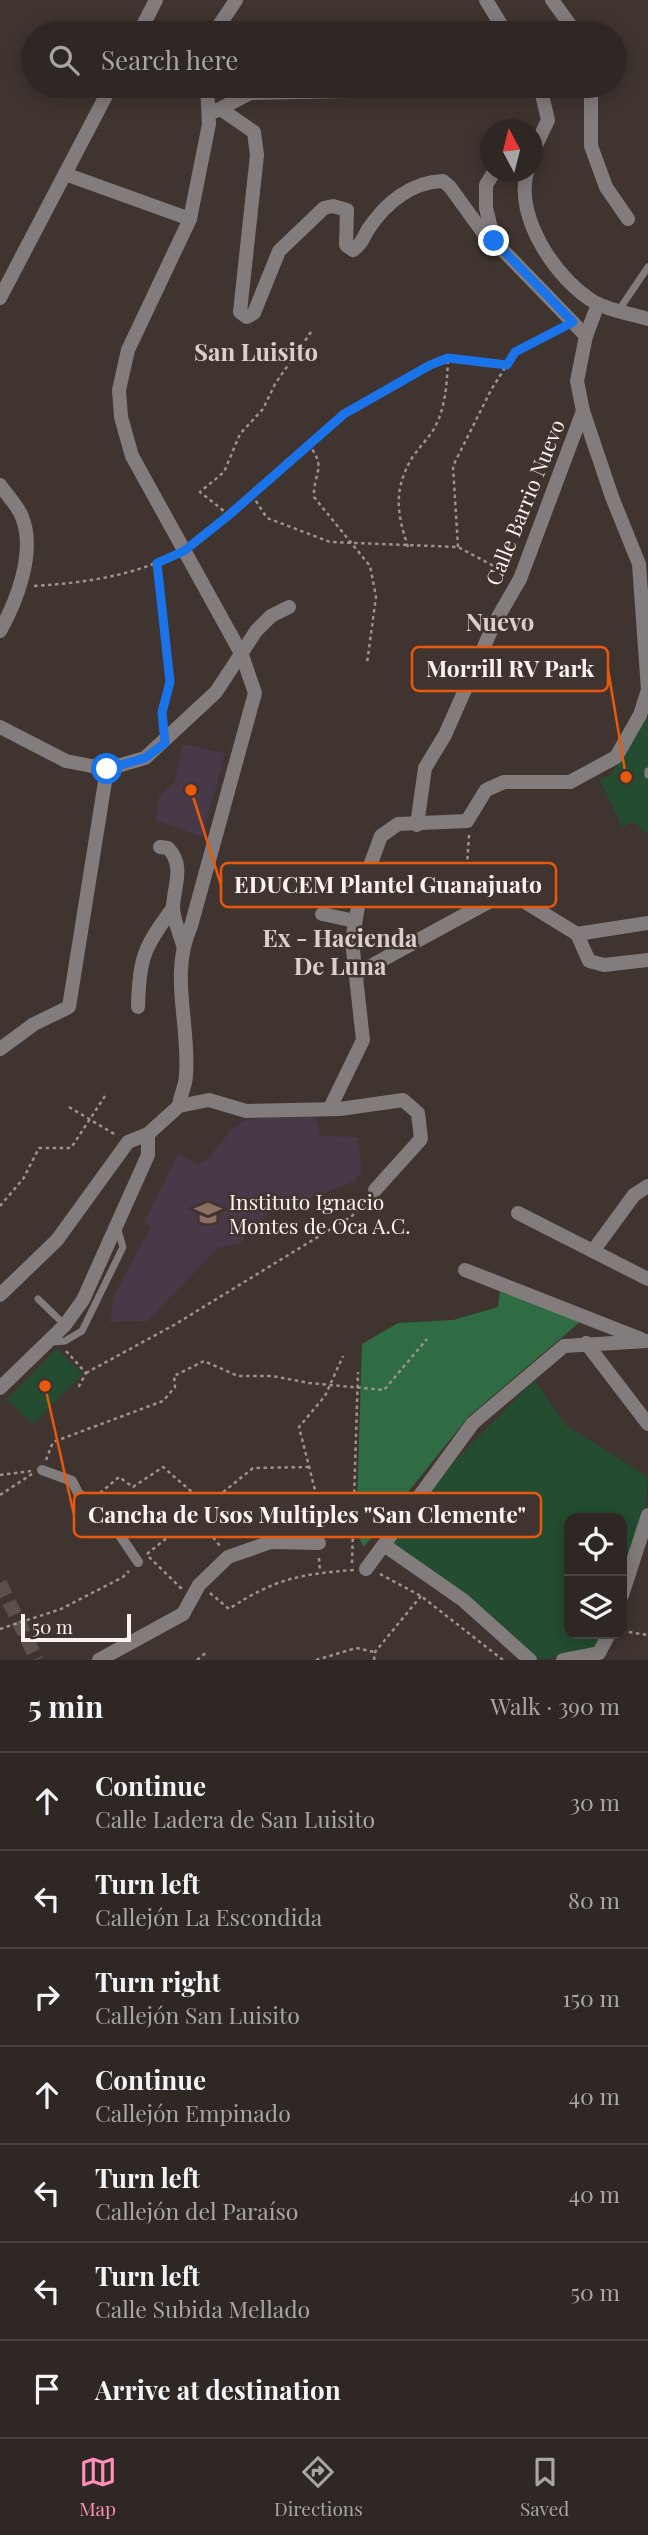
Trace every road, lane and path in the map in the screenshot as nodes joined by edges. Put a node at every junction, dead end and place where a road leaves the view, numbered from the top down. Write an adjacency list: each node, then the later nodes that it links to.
1 (156, 0): 5 (street)
2 (236, 0): 6 (street)
3 (486, 0): 7 (street)
4 (552, 0): 8 (street)
5 (145, 21)
6 (222, 21)
7 (499, 21)
8 (567, 21)
9 (105, 98): 16 (street)
10 (211, 98): 14 (street)
11 (240, 98): 14 (street)
12 (543, 98): 15 (street)
13 (591, 98): 20 (street)
14 (215, 111): 19 (street); 21 (street)
15 (543, 131)
16 (65, 174): 19 (street); 23 (street)
17 (488, 182): 21 (street)
18 (526, 182): 24 (street)
19 (190, 219): 40 (street)
20 (628, 219)
21 (494, 241): 27 (street)
22 (648, 267): 25 (lane)
23 (0, 298)
24 (598, 304): 25 (street); 29 (street, Calle Barrio Nuevo)
25 (619, 310): 26 (street)
26 (648, 319)
27 (573, 322): 29 (street); 31 (path)
28 (311, 332): 36 (path)
29 (586, 336): 32 (street, Calle Barrio Nuevo)
30 (448, 358): 31 (path); 33 (path); 38 (path)
31 (507, 365): 39 (path)
32 (583, 411): 42 (street, Calle Barrio Nuevo); 48 (street)
33 (308, 444): 35 (path); 37 (path)
34 (0, 485): 43 (street)
35 (252, 495): 36 (path); 37 (path)
36 (229, 515): 40 (path)
37 (352, 544): 38 (path); 47 (path)
38 (408, 547): 39 (path)
39 (458, 547): 42 (path)
40 (184, 551): 41 (path); 46 (street)
41 (157, 563): 43 (path); 50 (path)
42 (520, 579): 53 (street, Calle Barrio Nuevo)
43 (20, 587): 45 (street)
44 (289, 607): 46 (street)
45 (0, 631)
46 (242, 655): 50 (street); 61 (street)
47 (367, 663)
48 (644, 720): 52 (street)
49 (0, 727): 51 (street)
50 (165, 743): 51 (street)
51 (107, 769): 65 (street)
52 (467, 821): 53 (street); 55 (path)
53 (417, 825): 58 (street)
54 (160, 848): 56 (street)
55 (512, 894): 60 (street); 63 (street)
56 (173, 908): 61 (street); 64 (street)
57 (322, 914): 58 (street)
58 (355, 921): 63 (street)
59 (648, 923): 60 (street)
60 (577, 934): 62 (street)
61 (183, 945): 67 (street)
62 (648, 960)
63 (358, 973): 69 (street)
64 (138, 1007)
65 (0, 1049)
66 (105, 1096): 70 (path)
67 (179, 1106): 69 (street); 71 (street)
68 (69, 1107): 70 (path)
69 (330, 1108): 74 (street)
70 (90, 1119): 72 (path); 75 (path)
71 (148, 1134): 72 (street); 77 (street)
72 (128, 1142): 81 (street)
73 (648, 1186): 78 (street)
74 (375, 1190): 91 (path)
75 (0, 1206)
76 (518, 1213): 78 (street)
77 (117, 1225): 83 (street); 85 (lane)
78 (593, 1251): 80 (street)
79 (465, 1270): 86 (street)
80 (648, 1278)
81 (0, 1294)
82 (38, 1299): 83 (lane)
83 (65, 1325): 87 (street)
84 (427, 1339): 93 (path)
85 (65, 1341): 87 (lane); 91 (path)
86 (647, 1341): 88 (street)
87 (47, 1343): 94 (street)
88 (586, 1343): 96 (street); 106 (street)
89 (343, 1356): 92 (path)
90 (358, 1372): 93 (path)
91 (86, 1373): 95 (path)
92 (331, 1383): 93 (path); 97 (path); 98 (path)
93 (357, 1387): 110 (path)
94 (0, 1388)
95 (78, 1388)
96 (648, 1424)
97 (309, 1467): 102 (path); 105 (path)
98 (42, 1470): 99 (path); 100 (path); 101 (street)
99 (0, 1475)
100 (0, 1494)
101 (83, 1496): 102 (path); 109 (street)
102 (207, 1505): 103 (path)
103 (195, 1515): 107 (path); 108 (path)
104 (648, 1515): 112 (street)
105 (319, 1543): 108 (street); 111 (path)
106 (384, 1545): 110 (street); 127 (street)
107 (147, 1554): 109 (path); 115 (path)
108 (228, 1557): 113 (street)
109 (138, 1562): 116 (path)
110 (359, 1569): 111 (path); 114 (path)
111 (320, 1573): 113 (path)
112 (627, 1580)
113 (200, 1585): 115 (street)
114 (421, 1596): 121 (path); 126 (path)
115 (192, 1599): 122 (street)
116 (0, 1629)
117 (627, 1632): 118 (path)
118 (648, 1635)
119 (606, 1639): 128 (street)
120 (208, 1651): 123 (path)
121 (375, 1652): 124 (path); 125 (path)
122 (108, 1658)
123 (197, 1660)
124 (316, 1660)
125 (374, 1660)
126 (503, 1660)
127 (530, 1660)
128 (563, 1660)

